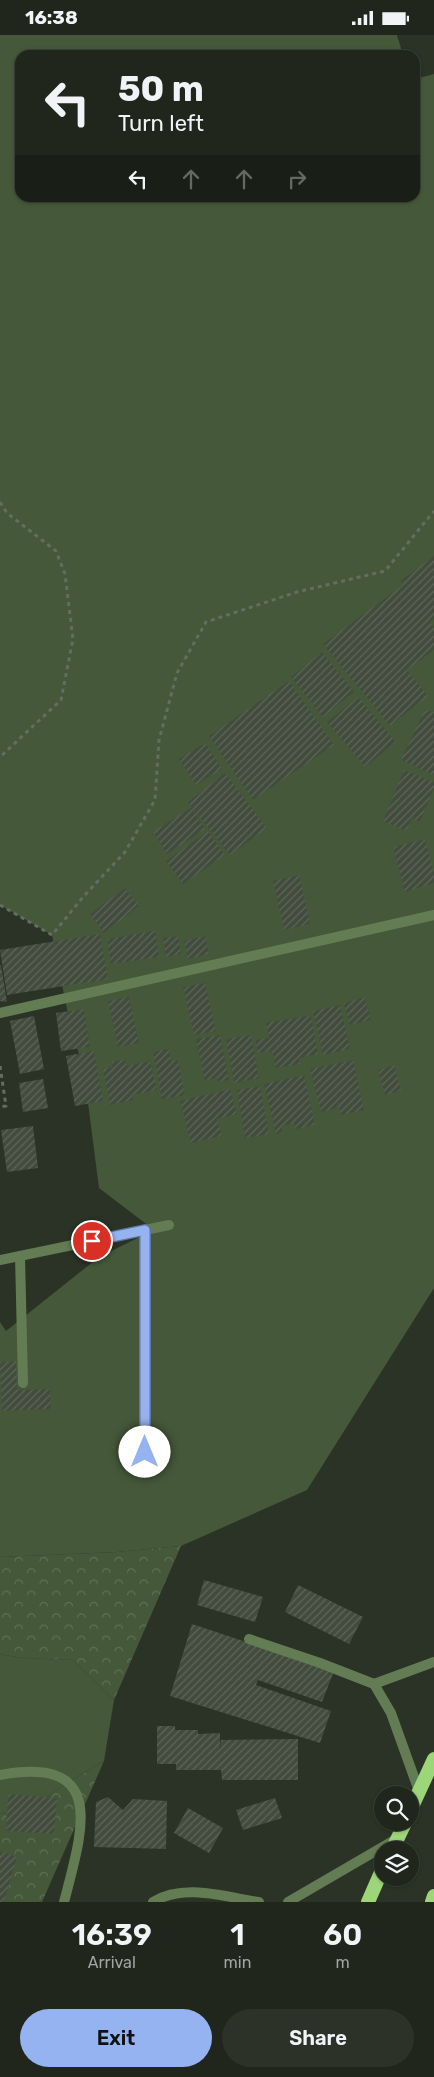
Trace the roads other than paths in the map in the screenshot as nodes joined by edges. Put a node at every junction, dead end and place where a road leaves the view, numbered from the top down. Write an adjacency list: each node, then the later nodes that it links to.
1 (434, 915): 2 (street)
2 (0, 1013)
3 (169, 1225): 4 (street)
4 (145, 1230): 5 (street); 8 (street)
5 (20, 1256): 6 (street); 7 (street)
6 (0, 1260)
7 (23, 1383)
8 (145, 1452)
9 (249, 1639): 11 (street)
10 (434, 1662): 11 (street)
11 (374, 1684): 14 (street)
12 (434, 1759): 15 (highway)
13 (0, 1775): 19 (street)
14 (417, 1786)
15 (419, 1791)
16 (374, 1855): 22 (street)
17 (375, 1886): 23 (highway)
18 (434, 1897): 24 (highway)
19 (64, 1902)
20 (153, 1902): 21 (street)
21 (258, 1902)
22 (288, 1902)
23 (368, 1902)
24 (432, 1902)

